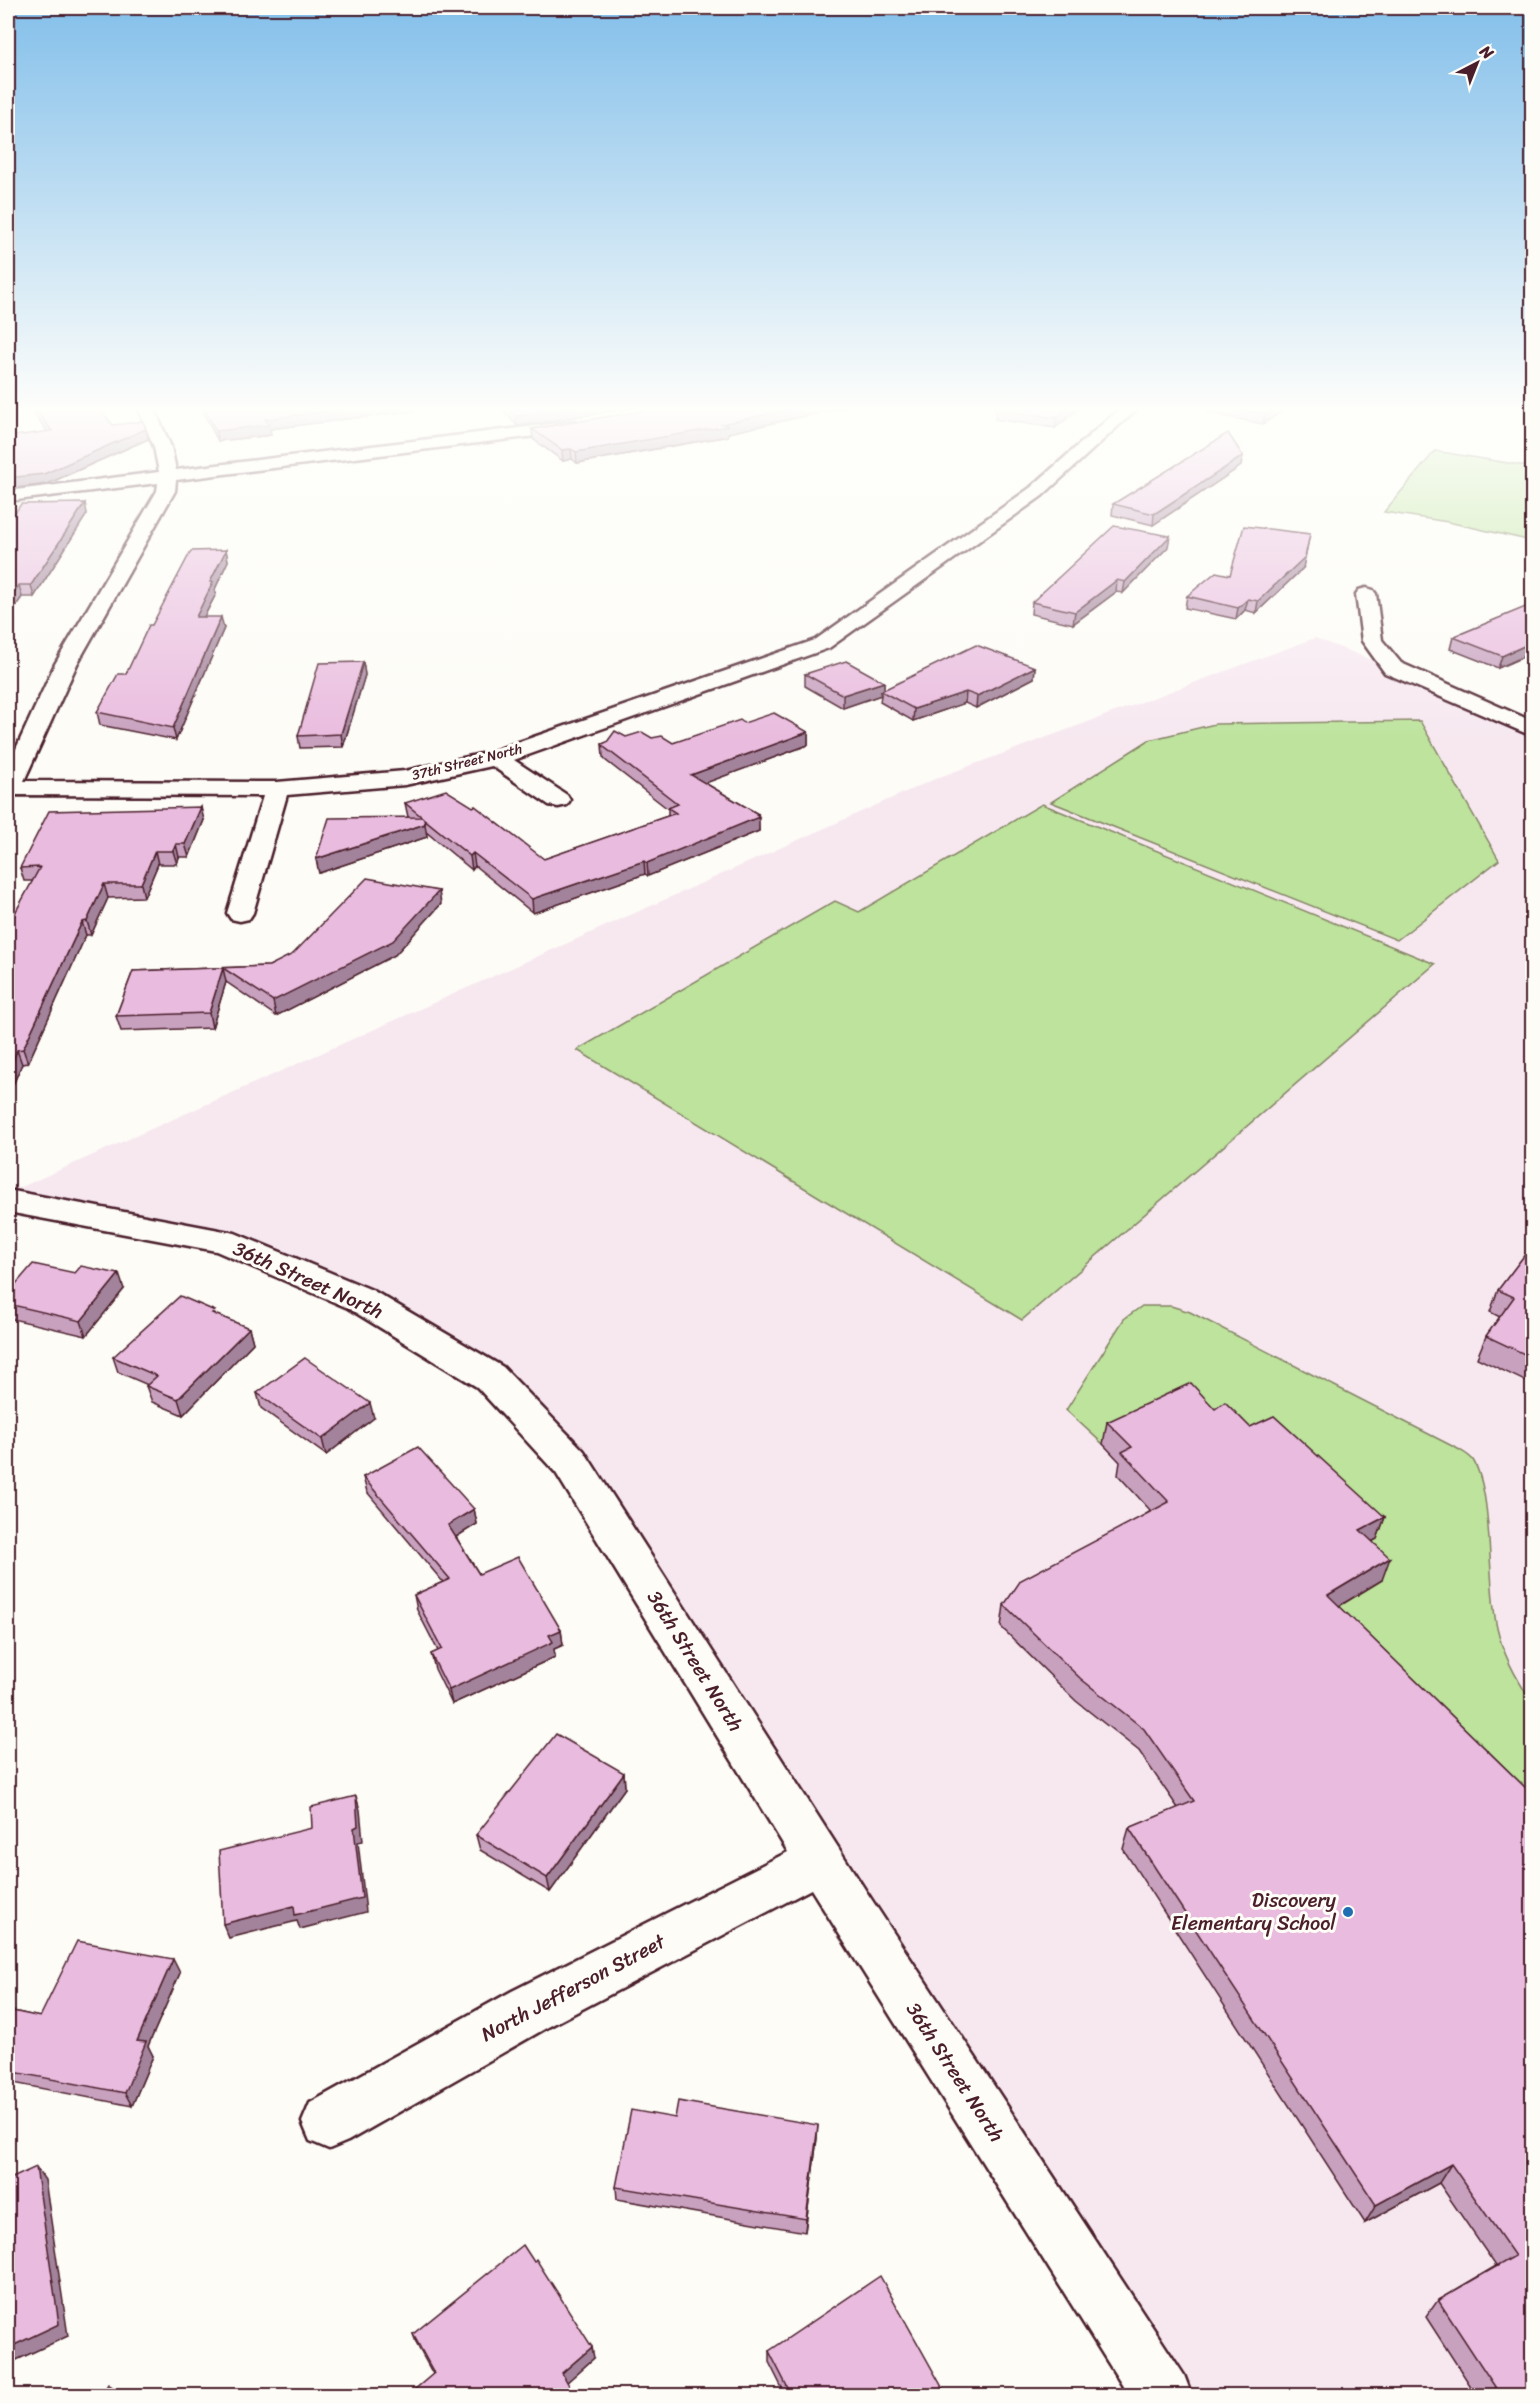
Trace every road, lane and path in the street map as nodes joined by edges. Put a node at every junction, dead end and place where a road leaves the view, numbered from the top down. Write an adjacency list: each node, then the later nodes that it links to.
1 (150, 518): 6 (street)
2 (1000, 518): 5 (street, 37th Street North)
3 (1366, 594): 4 (street)
4 (1533, 729)
5 (496, 758): 7 (street, 37th Street North); 8 (street)
6 (8, 789): 7 (street, 37th Street North)
7 (278, 789): 9 (street)
8 (558, 800)
9 (240, 913)
10 (8, 1202): 11 (street, 36th Street North)
11 (819, 1860): 12 (street, North Jefferson Street); 13 (street, 36th Street North)
12 (329, 2122)
13 (1163, 2396)

